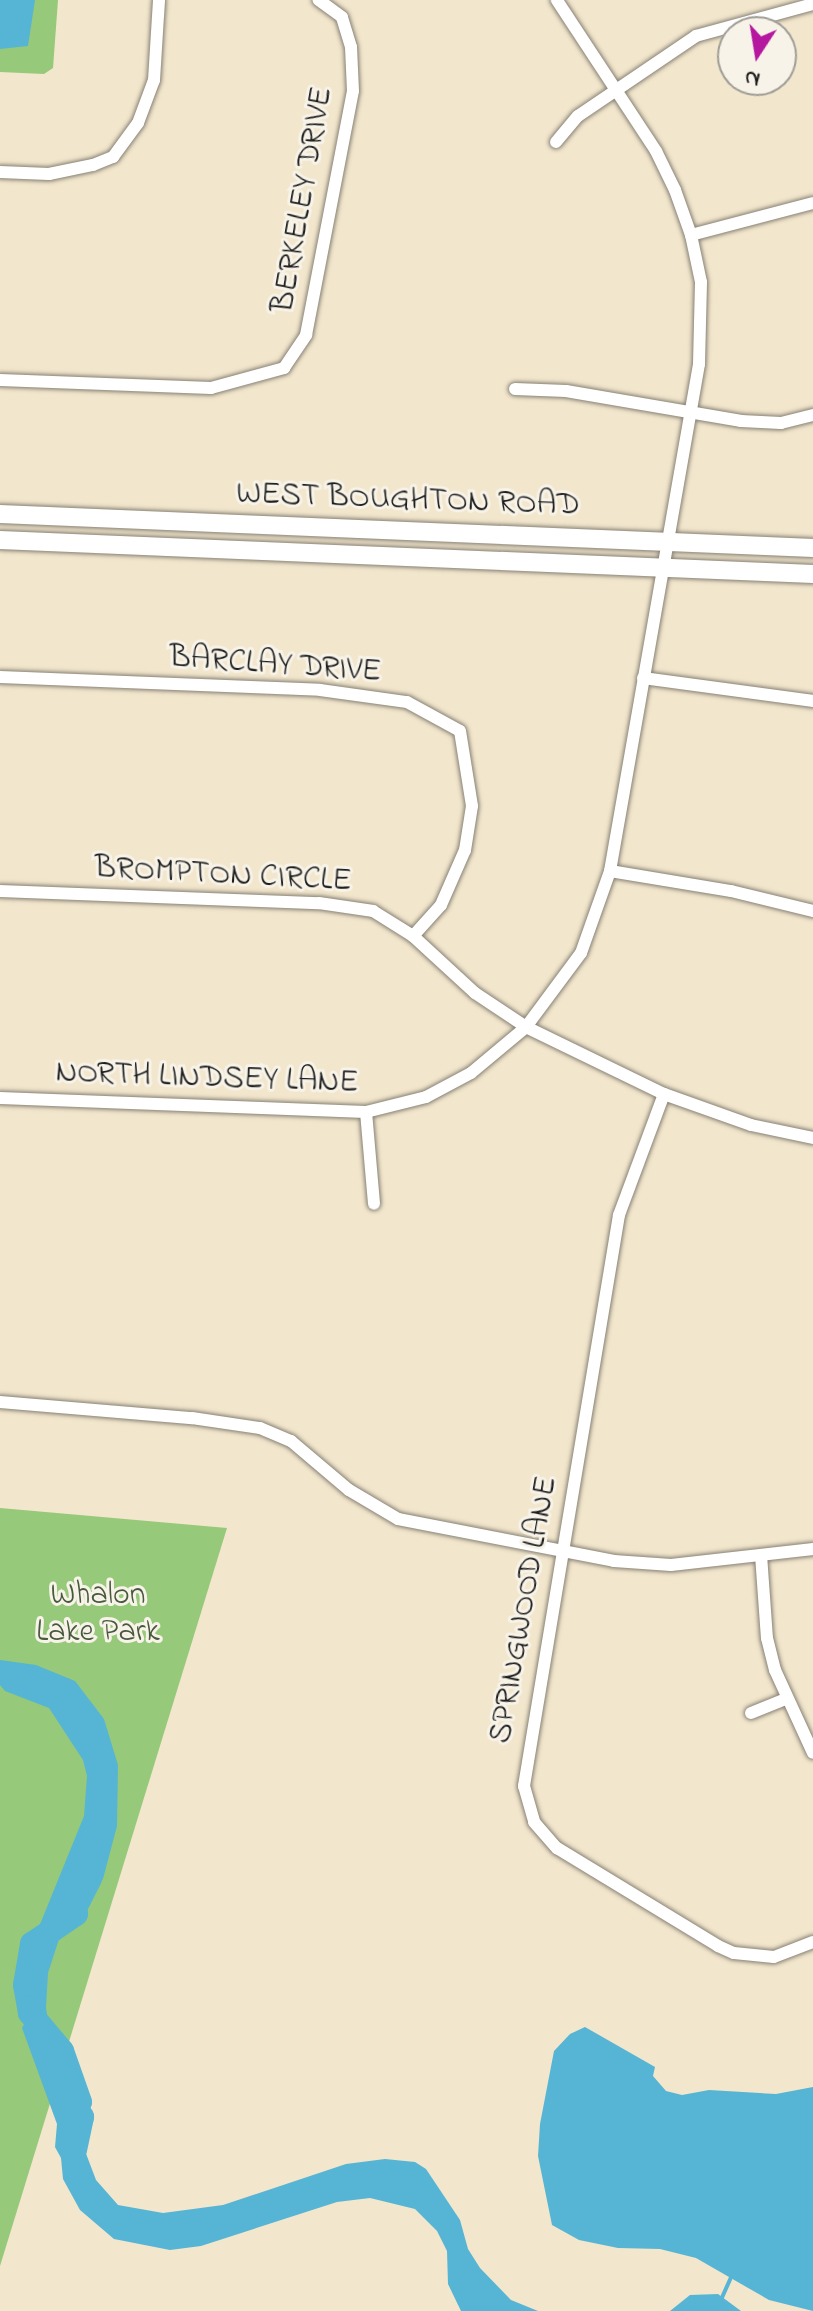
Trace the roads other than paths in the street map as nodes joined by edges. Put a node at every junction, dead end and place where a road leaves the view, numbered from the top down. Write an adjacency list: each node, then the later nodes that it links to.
1 (159, 0): 7 (street)
2 (319, 0): 10 (street, BERKELEY DRIVE)
3 (557, 0): 5 (street)
4 (813, 4): 5 (street)
5 (614, 90): 6 (street); 9 (street)
6 (556, 142)
7 (0, 172)
8 (813, 203): 9 (street)
9 (691, 235): 12 (street)
10 (0, 380)
11 (515, 389): 12 (street)
12 (689, 414): 13 (street); 16 (street)
13 (813, 415)
14 (0, 514): 16 (main road, WEST BOUGHTON ROAD)
15 (0, 540): 18 (main road, WEST BOUGHTON ROAD)
16 (666, 542): 17 (main road, WEST BOUGHTON ROAD); 18 (street, NORTH LINDSEY LANE)
17 (813, 548)
18 (663, 568): 19 (main road, WEST BOUGHTON ROAD); 21 (street, NORTH LINDSEY LANE)
19 (813, 574)
20 (0, 677): 26 (street, BARCLAY DRIVE)
21 (643, 678): 22 (street); 23 (street, NORTH LINDSEY LANE)
22 (813, 701)
23 (610, 871): 25 (street); 27 (street, NORTH LINDSEY LANE)
24 (0, 891): 26 (street, BROMPTON CIRCLE)
25 (813, 911)
26 (413, 936): 27 (street, BROMPTON CIRCLE)
27 (526, 1027): 28 (street, BROMPTON CIRCLE); 30 (street, NORTH LINDSEY LANE)
28 (664, 1094): 31 (street, BROMPTON CIRCLE); 35 (street, SPRINGWOOD LANE)
29 (0, 1098): 30 (street, NORTH LINDSEY LANE)
30 (366, 1112): 32 (street)
31 (813, 1138)
32 (374, 1204)
33 (0, 1402): 35 (street)
34 (813, 1549): 36 (street)
35 (563, 1551): 36 (street); 40 (street, SPRINGWOOD LANE)
36 (761, 1555): 37 (street)
37 (786, 1699): 38 (street); 39 (street)
38 (751, 1713)
39 (813, 1753)
40 (813, 1942)

